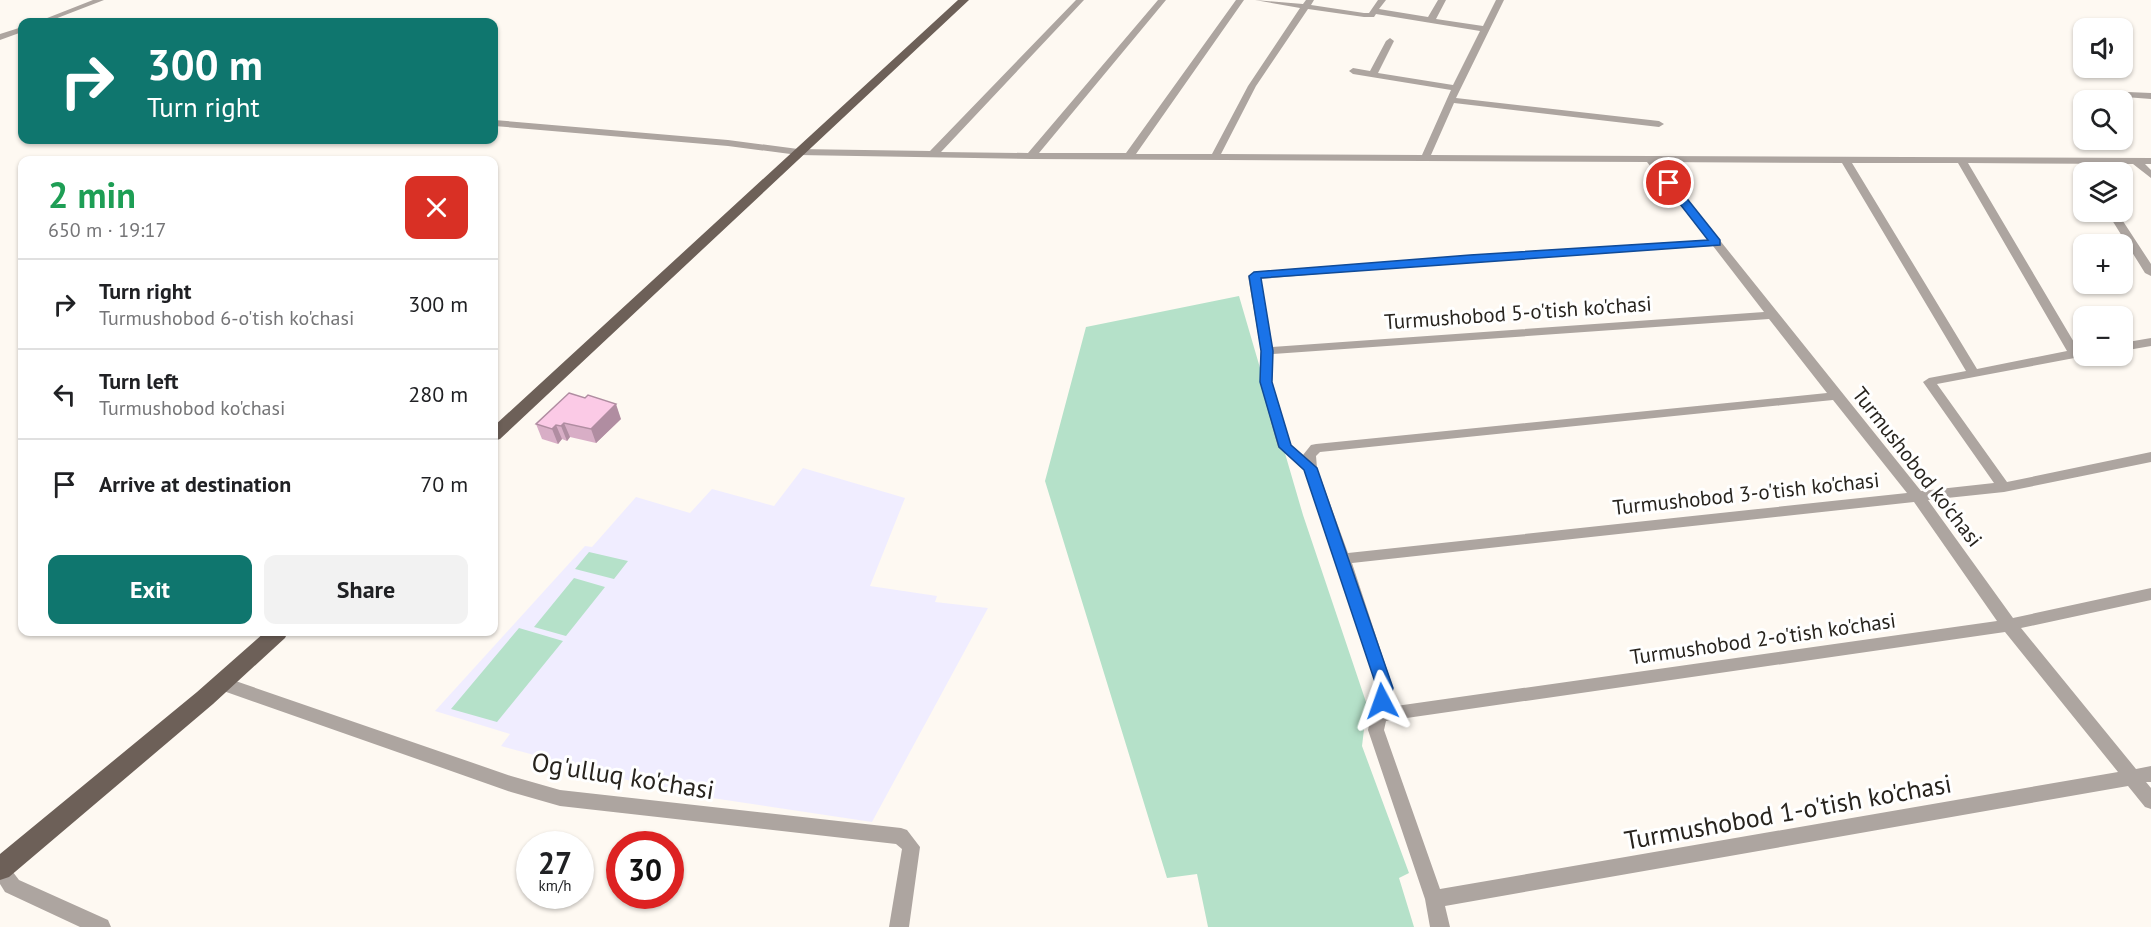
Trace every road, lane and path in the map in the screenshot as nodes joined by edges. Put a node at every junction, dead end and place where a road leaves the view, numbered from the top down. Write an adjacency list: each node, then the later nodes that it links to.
1 (100, 0): 12 (street)
2 (964, 0): 26 (main road)
3 (1080, 0): 27 (street)
4 (1162, 0): 28 (street)
5 (1240, 0): 29 (street)
6 (1259, 0): 10 (street)
7 (1382, 0): 11 (street)
8 (1442, 0): 13 (street)
9 (1500, 0): 14 (street)
10 (1308, 3): 11 (street); 30 (street)
11 (1376, 11): 13 (street)
12 (52, 18)
13 (1431, 20): 14 (street)
14 (1485, 29): 20 (street)
15 (18, 30): 16 (street)
16 (0, 37)
17 (1390, 41): 19 (street)
18 (1353, 71): 19 (street)
19 (1373, 74): 20 (street)
20 (1456, 88): 23 (street)
21 (2133, 95): 22 (street)
22 (2151, 96)
23 (1451, 100): 25 (street); 31 (street)
24 (498, 123): 26 (street)
25 (1659, 124)
26 (798, 152): 27 (street); 50 (main road)
27 (932, 155): 28 (street)
28 (1030, 156): 29 (street)
29 (1129, 156): 30 (street)
30 (1215, 157): 31 (street)
31 (1425, 158): 32 (street)
32 (1650, 159): 33 (street); 40 (street, Turmushobod ko'chasi)
33 (1845, 160): 34 (street); 48 (street)
34 (1962, 161): 35 (street); 44 (street)
35 (2080, 161): 36 (street)
36 (2136, 161): 37 (street); 38 (street)
37 (2151, 161)
38 (2151, 175)
39 (2118, 222): 41 (street)
40 (1716, 243): 42 (street, Turmushobod ko'chasi); 46 (street)
41 (2151, 273)
42 (1772, 315): 46 (street, Turmushobod 5-o'tish ko'chasi); 49 (street, Turmushobod ko'chasi)
43 (2151, 342): 45 (street)
44 (2073, 343)
45 (2133, 344)
46 (1267, 351): 52 (street)
47 (2073, 354): 48 (street)
48 (1972, 373): 53 (street)
49 (1836, 396): 52 (street); 54 (street, Turmushobod ko'chasi)
50 (498, 431)
51 (2151, 457): 53 (street, Turmushobod 3-o'tish ko'chasi)
52 (1310, 468): 55 (street)
53 (2004, 487): 54 (street, Turmushobod 3-o'tish ko'chasi)
54 (1918, 497): 55 (street, Turmushobod 3-o'tish ko'chasi); 57 (street, Turmushobod ko'chasi)
55 (1343, 559): 60 (street)
56 (2151, 594): 57 (street, Turmushobod 2-o'tish ko'chasi)
57 (2009, 625): 60 (street, Turmushobod 2-o'tish ko'chasi); 62 (street, Turmushobod ko'chasi)
58 (274, 636): 59 (main road)
59 (221, 683): 64 (main road); 67 (street, Og'ulluq ko'chasi)
60 (1379, 715): 65 (street)
61 (2151, 774): 62 (street, Turmushobod 1-o'tish ko'chasi)
62 (2132, 778): 63 (street, Turmushobod ko'chasi); 65 (street, Turmushobod 1-o'tish ko'chasi)
63 (2151, 801)
64 (0, 869): 66 (street)
65 (1434, 900): 68 (street)
66 (101, 927)
67 (898, 927)
68 (1440, 927)

